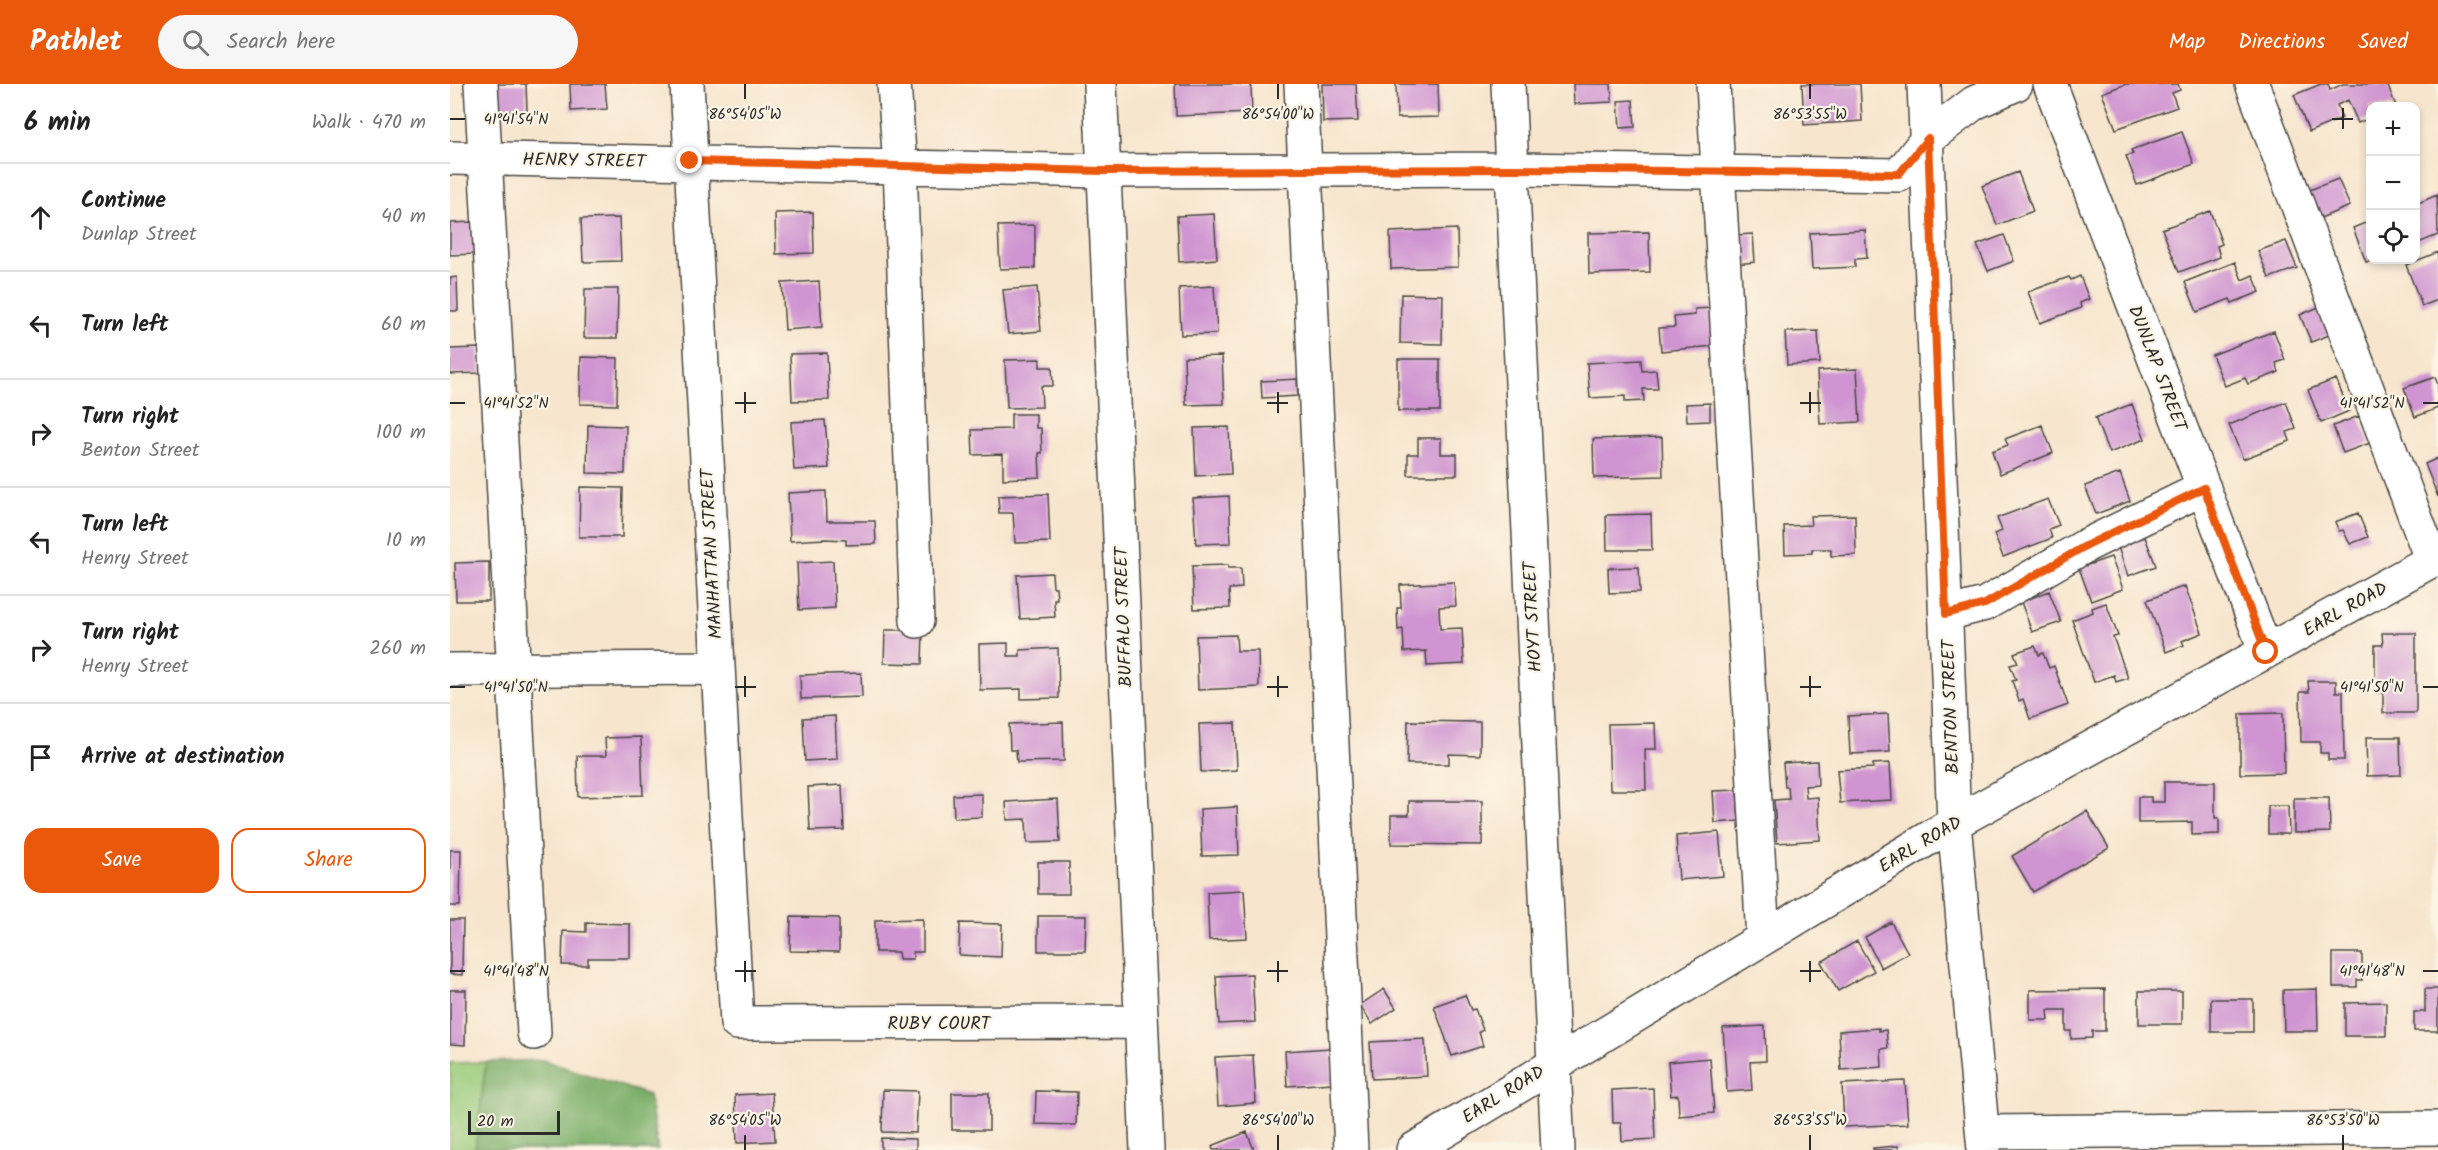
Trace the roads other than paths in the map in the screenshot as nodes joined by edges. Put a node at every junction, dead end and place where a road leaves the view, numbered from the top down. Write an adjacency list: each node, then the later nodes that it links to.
1 (481, 84): 14 (street)
2 (687, 84): 15 (street, MANHATTAN STREET)
3 (894, 84): 16 (street)
4 (1100, 84): 19 (street, BUFFALO STREET)
5 (1301, 84): 18 (street)
6 (1508, 84): 17 (street, HOYT STREET)
7 (1713, 84): 20 (street)
8 (1924, 84): 12 (street, BENTON STREET)
9 (2016, 84): 12 (street, HENRY STREET)
10 (2050, 84): 21 (street, DUNLAP STREET)
11 (2252, 84): 22 (street)
12 (1928, 138): 20 (street, HENRY STREET); 23 (street, BENTON STREET)
13 (450, 158): 14 (street, HENRY STREET)
14 (484, 159): 15 (street, HENRY STREET); 27 (street)
15 (690, 161): 16 (street, HENRY STREET); 26 (street, MANHATTAN STREET)
16 (900, 166): 19 (street, HENRY STREET); 24 (street)
17 (1512, 169): 18 (street, HENRY STREET); 20 (street, HENRY STREET); 34 (street, HOYT STREET)
18 (1304, 170): 19 (street, HENRY STREET); 38 (street)
19 (1104, 171): 31 (street, BUFFALO STREET)
20 (1717, 172): 30 (street)
21 (2204, 488): 23 (street); 25 (street, DUNLAP STREET)
22 (2435, 559): 25 (street, EARL ROAD)
23 (1946, 614): 29 (street, BENTON STREET)
24 (917, 621)
25 (2266, 652): 29 (street, EARL ROAD)
26 (717, 668): 27 (street); 32 (street, MANHATTAN STREET)
27 (514, 669): 28 (street); 33 (street)
28 (450, 670)
29 (1954, 823): 30 (street, EARL ROAD); 36 (street, BENTON STREET)
30 (1763, 938): 34 (street, EARL ROAD)
31 (1141, 1022): 32 (street, RUBY COURT); 37 (street, BUFFALO STREET)
32 (737, 1023)
33 (534, 1033)
34 (1552, 1064): 39 (street, EARL ROAD); 40 (street, HOYT STREET)
35 (2438, 1128): 36 (street)
36 (1983, 1141)
37 (1147, 1150)
38 (1351, 1150)
39 (1413, 1150)
40 (1558, 1150)

